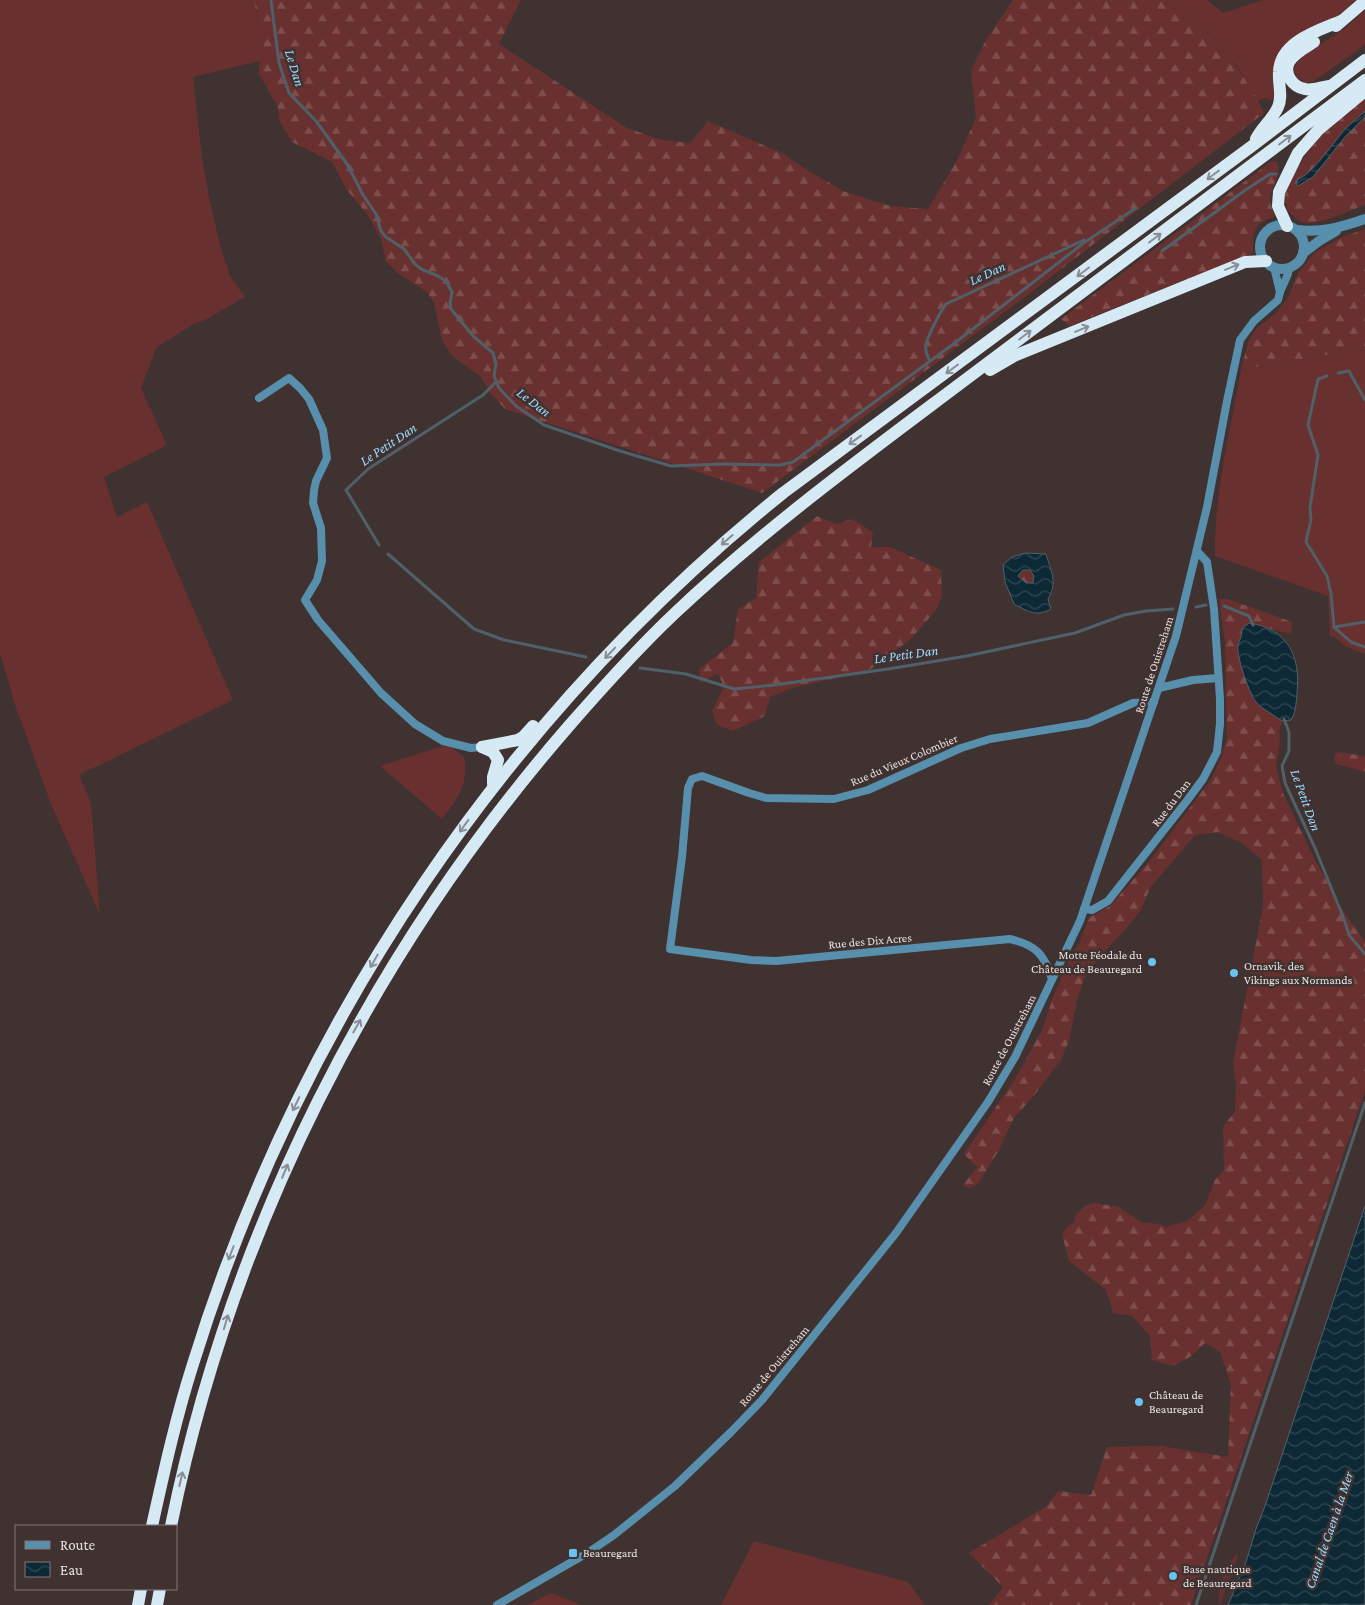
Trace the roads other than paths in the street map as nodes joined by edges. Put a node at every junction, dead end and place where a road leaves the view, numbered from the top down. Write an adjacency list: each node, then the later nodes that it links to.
1 (1365, 1): 2 (highway)
2 (1341, 22): 5 (highway); 7 (highway)
3 (1365, 60): 5 (highway)
4 (1365, 80): 15 (highway, one-way to 4)
5 (1333, 85): 7 (highway)
6 (1365, 91): 10 (highway)
7 (1252, 146): 21 (highway, one-way to 21)
8 (1365, 220): 9 (street)
9 (1343, 227): 10 (street); 11 (street)
10 (1292, 228): 11 (street); 12 (street)
11 (1303, 253): 13 (street)
12 (1270, 264): 13 (street); 14 (street); 15 (highway, one-way to 12)
13 (1288, 268): 14 (street, Route de Ouistreham)
14 (1280, 292): 17 (street, Route de Ouistreham)
15 (958, 386): 28 (highway, one-way to 15)
16 (259, 398): 22 (street)
17 (1197, 551): 18 (street, Rue du Dan); 19 (street, Route de Ouistreham)
18 (1218, 678): 19 (street); 24 (street, Rue du Dan)
19 (1159, 688): 20 (street, Route de Ouistreham)
20 (1154, 702): 24 (street, Route de Ouistreham); 25 (street, Rue du Vieux Colombier)
21 (548, 721): 22 (highway); 23 (highway)
22 (482, 747): 23 (highway)
23 (493, 787): 27 (highway, one-way to 27)
24 (1084, 909): 26 (street, Route de Ouistreham)
25 (670, 949): 26 (street, Rue des Dix Acres)
26 (1052, 978): 33 (street, Route de Ouistreham)
27 (152, 1525)
28 (171, 1525)
29 (141, 1590): 31 (highway)
30 (160, 1590): 32 (highway)
31 (138, 1605)
32 (157, 1605)
33 (497, 1605)

